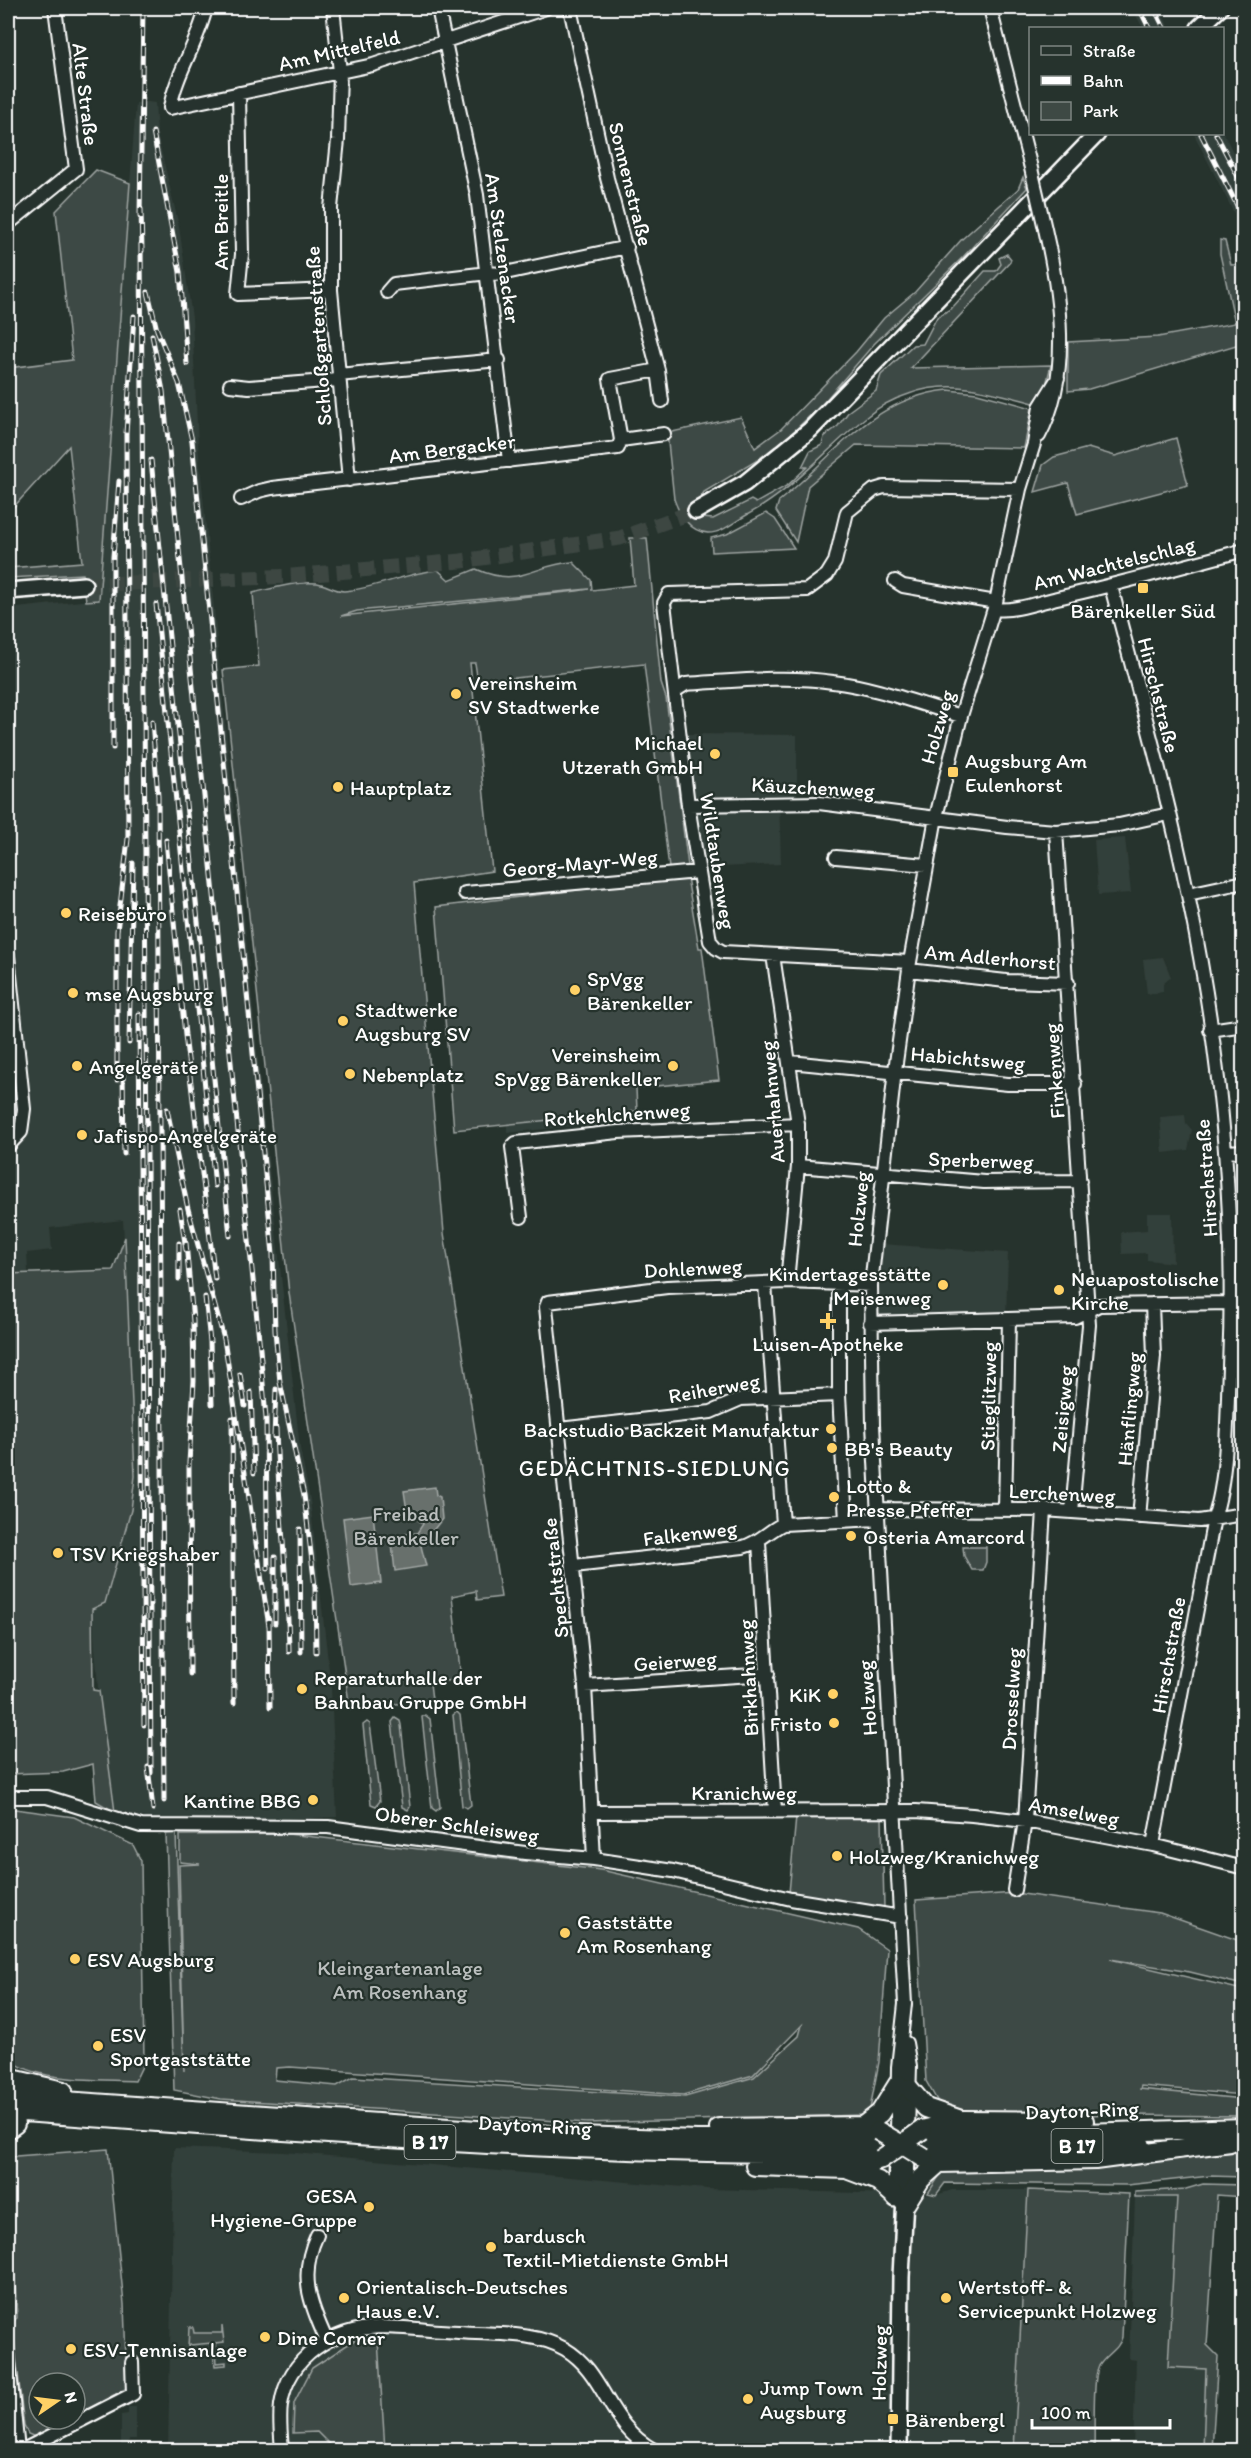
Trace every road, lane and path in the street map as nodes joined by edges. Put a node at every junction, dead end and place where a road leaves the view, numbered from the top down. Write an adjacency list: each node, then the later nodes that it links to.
1 (55, 8): 14 (street, Alte Straße)
2 (206, 8): 12 (street, Am Mittelfeld)
3 (333, 8): 11 (street)
4 (438, 8): 10 (street, Am Stelzenacker)
5 (546, 8): 10 (street, Am Mittelfeld)
6 (570, 8): 15 (street, Sonnenstraße)
7 (990, 8): 28 (street, Holzweg, bridge)
8 (1220, 8): 9 (main road)
9 (1200, 27)
10 (446, 43): 11 (street, Am Mittelfeld); 16 (street, Am Stelzenacker)
11 (340, 72): 12 (street, Am Mittelfeld); 17 (street, Schloßgartenstraße)
12 (239, 93): 17 (street, Am Breitle)
13 (1096, 135): 30 (main road)
14 (8, 224)
15 (627, 247): 16 (street); 20 (street, Sonnenstraße)
16 (488, 273): 18 (street); 19 (street, Am Stelzenacker)
17 (331, 290): 21 (street, Schloßgartenstraße)
18 (387, 291)
19 (499, 360): 21 (street); 26 (street, Am Stelzenacker)
20 (658, 370): 23 (street, Sonnenstraße); 25 (street)
21 (338, 378): 22 (street); 27 (street, Schloßgartenstraße)
22 (230, 385)
23 (662, 401)
24 (664, 434): 25 (street, Am Bergacker)
25 (621, 440): 26 (street, Am Bergacker)
26 (509, 461): 27 (street, Am Bergacker)
27 (349, 480): 29 (street, Am Bergacker)
28 (1020, 489): 36 (street, Holzweg); 37 (street, Wildtaubenweg)
29 (241, 499)
30 (696, 511)
31 (1244, 550): 34 (street, Am Wachtelschlag)
32 (895, 581): 36 (street, Am Wachtelschlag)
33 (84, 585): 35 (main road)
34 (1111, 586): 36 (street, Am Wachtelschlag); 40 (street, Hirschstraße)
35 (8, 591)
36 (995, 605): 38 (street, Holzweg)
37 (675, 691): 38 (street); 39 (street, Wildtaubenweg)
38 (961, 716): 41 (street, Holzweg)
39 (688, 805): 41 (street, Käuzchenweg); 45 (street, Wildtaubenweg)
40 (1169, 814): 42 (street, Käuzchenweg); 48 (street, Hirschstraße)
41 (936, 817): 42 (street, Käuzchenweg); 44 (street, Holzweg)
42 (1056, 831): 52 (street, Finkenweg)
43 (836, 857): 44 (street)
44 (926, 865): 51 (street, Holzweg)
45 (698, 872): 47 (street, Georg-Mayr-Weg); 49 (street, Wildtaubenweg)
46 (1244, 882): 48 (street)
47 (465, 893)
48 (1188, 894): 54 (street, Hirschstraße)
49 (773, 955): 51 (street, Wildtaubenweg); 55 (street, Auerhahnweg)
50 (8, 956): 59 (street)
51 (910, 966): 52 (street, Am Adlerhorst); 56 (street, Holzweg)
52 (1068, 983): 57 (street, Finkenweg)
53 (1244, 1025): 54 (street)
54 (1210, 1030): 61 (street, Hirschstraße)
55 (790, 1062): 56 (street, Habichtsweg); 58 (street, Auerhahnweg)
56 (895, 1070): 57 (street, Habichtsweg); 63 (street, Holzweg)
57 (1075, 1084): 64 (street, Finkenweg)
58 (798, 1124): 62 (street, Auerhahnweg); 65 (street, Rotkehlchenweg)
59 (8, 1146)
60 (1244, 1151): 61 (street)
61 (1226, 1152): 66 (street, Hirschstraße)
62 (798, 1166): 63 (street, Sperberweg); 67 (street, Auerhahnweg)
63 (882, 1175): 64 (street, Sperberweg); 70 (street, Holzweg)
64 (1080, 1181): 74 (street, Finkenweg)
65 (521, 1217)
66 (1237, 1279): 72 (street, Hirschstraße)
67 (787, 1281): 68 (street, Dohlenweg); 69 (street, Dohlenweg)
68 (765, 1284): 71 (street, Dohlenweg); 78 (street)
69 (839, 1284): 70 (street, Dohlenweg); 77 (street)
70 (871, 1285): 76 (street, Holzweg)
71 (554, 1300): 79 (street, Spechtstraße)
72 (1232, 1303): 73 (street); 86 (street, Hirschstraße)
73 (1152, 1304): 74 (street); 85 (street, Hänflingweg)
74 (1089, 1310): 75 (street); 82 (street, Zeisigweg)
75 (1009, 1320): 76 (street); 80 (street, Stieglitzweg)
76 (870, 1323): 83 (street, Holzweg)
77 (839, 1395): 78 (street, Reiherweg); 87 (street)
78 (773, 1398): 79 (street, Reiherweg); 88 (street)
79 (559, 1429): 90 (street, Spechtstraße)
80 (1005, 1509): 81 (street, Lerchenweg); 83 (street, Lerchenweg)
81 (1044, 1510): 82 (street, Lerchenweg); 97 (street, Drosselweg)
82 (1072, 1512): 85 (street, Lerchenweg)
83 (877, 1514): 87 (street); 94 (street, Holzweg)
84 (1244, 1514): 86 (street, Lerchenweg)
85 (1139, 1517): 86 (street, Lerchenweg)
86 (1214, 1518): 98 (street, Hirschstraße)
87 (846, 1521): 88 (street)
88 (783, 1524): 89 (street, Falkenweg)
89 (759, 1542): 90 (street, Falkenweg); 91 (street, Birkhahnweg)
90 (574, 1566): 92 (street, Spechtstraße)
91 (768, 1674): 92 (street, Geierweg); 96 (street, Birkhahnweg)
92 (585, 1686): 95 (street, Spechtstraße)
93 (8, 1797): 99 (street, Oberer Schleisweg)
94 (895, 1811): 96 (street, Kranichweg); 97 (street, Amselweg); 102 (street, Holzweg)
95 (593, 1812): 96 (street, Kranichweg); 99 (street, Spechtstraße)
96 (775, 1812)
97 (1025, 1821): 98 (street, Amselweg); 101 (street, Drosselweg)
98 (1153, 1845): 100 (street, Amselweg)
99 (594, 1858): 102 (street, Oberer Schleisweg)
100 (1244, 1868)
101 (1014, 1890)
102 (901, 1917): 104 (street, Holzweg)
103 (9, 2085): 105 (highway, Dayton-Ring / B 17)
104 (903, 2086): 106 (highway); 110 (street, Holzweg); 110 (highway)
105 (174, 2116): 107 (highway); 109 (highway, Dayton-Ring / B 17)
106 (963, 2120): 108 (highway); 110 (highway)
107 (9, 2122)
108 (1236, 2135): 110 (highway, Dayton-Ring / B 17); 110 (highway)
109 (628, 2145): 110 (highway, Dayton-Ring / B 17); 110 (highway); 111 (highway)
110 (902, 2145): 111 (highway); 112 (main road, Holzweg); 112 (highway)
111 (847, 2169): 112 (highway)
112 (901, 2200): 120 (main road, Holzweg)
113 (317, 2235): 114 (street)
114 (326, 2339): 118 (street); 119 (street)
115 (8, 2353): 117 (street)
116 (132, 2362): 117 (street)
117 (18, 2450)
118 (282, 2451)
119 (654, 2451)
120 (899, 2451)

